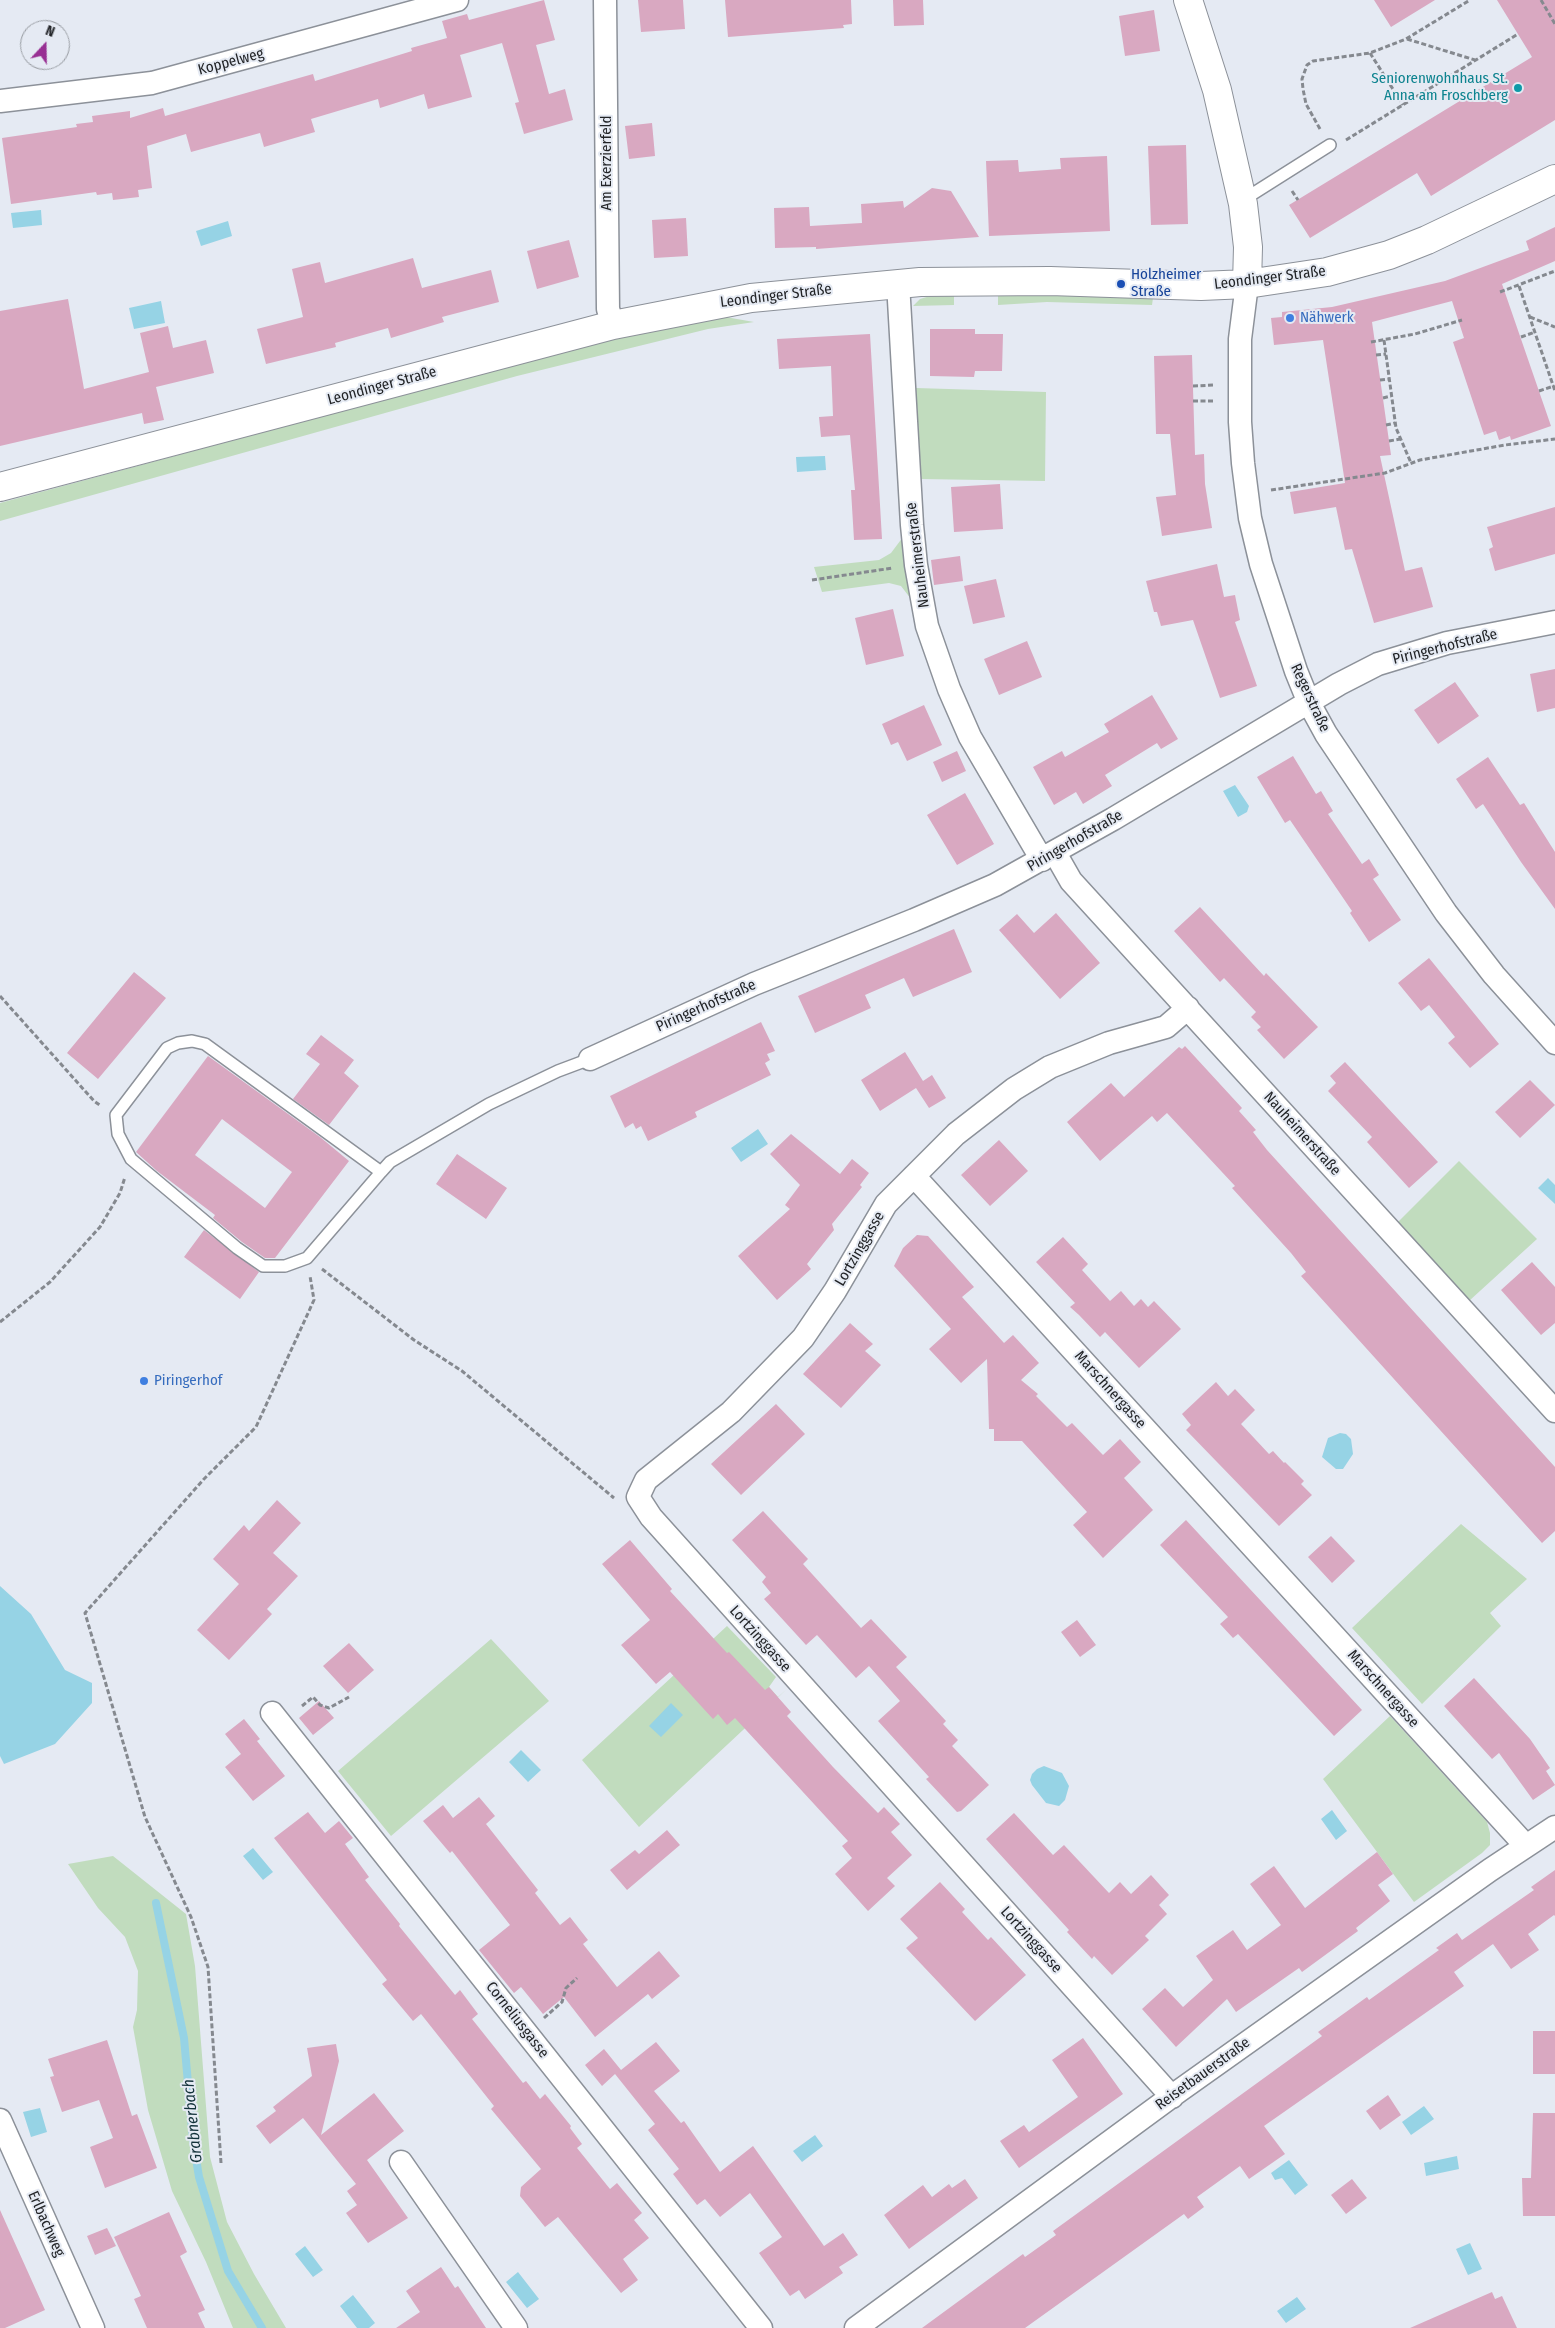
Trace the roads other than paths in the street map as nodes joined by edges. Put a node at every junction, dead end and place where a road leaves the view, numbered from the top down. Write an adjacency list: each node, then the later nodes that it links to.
1 (457, 0): 4 (street, Koppelweg)
2 (605, 0): 10 (street, Am Exerzierfeld)
3 (1188, 0): 7 (street)
4 (0, 101)
5 (1330, 145): 7 (lane)
6 (1555, 179): 9 (street, Leondinger Straße)
7 (1242, 200): 9 (street)
8 (898, 283): 9 (street, Leondinger Straße); 10 (street, Leondinger Straße); 14 (street, Nauheimerstraße)
9 (1247, 284): 13 (street, Regerstraße)
10 (613, 325): 11 (street, Leondinger Straße)
11 (0, 487)
12 (1555, 622): 13 (street, Piringerhofstraße)
13 (1309, 703): 14 (street, Piringerhofstraße); 16 (street, Regerstraße)
14 (1049, 857): 15 (street, Nauheimerstraße); 17 (street, Piringerhofstraße)
15 (1188, 1008): 19 (street); 20 (street, Nauheimerstraße)
16 (1555, 1043)
17 (590, 1059): 18 (lane)
18 (381, 1172): 18 (lane)
19 (914, 1176): 23 (street, Marschnergasse); 24 (street, Lortzinggasse)
20 (1555, 1411)
21 (272, 1713): 29 (street, Corneliusgasse)
22 (1555, 1827): 23 (street, Reisetbauerstraße)
23 (1526, 1846): 24 (street, Reisetbauerstraße)
24 (1172, 2097): 30 (street, Reisetbauerstraße)
25 (0, 2120): 27 (street, Erlbachweg)
26 (401, 2162): 28 (street)
27 (93, 2328)
28 (516, 2328)
29 (761, 2328)
30 (856, 2328)

